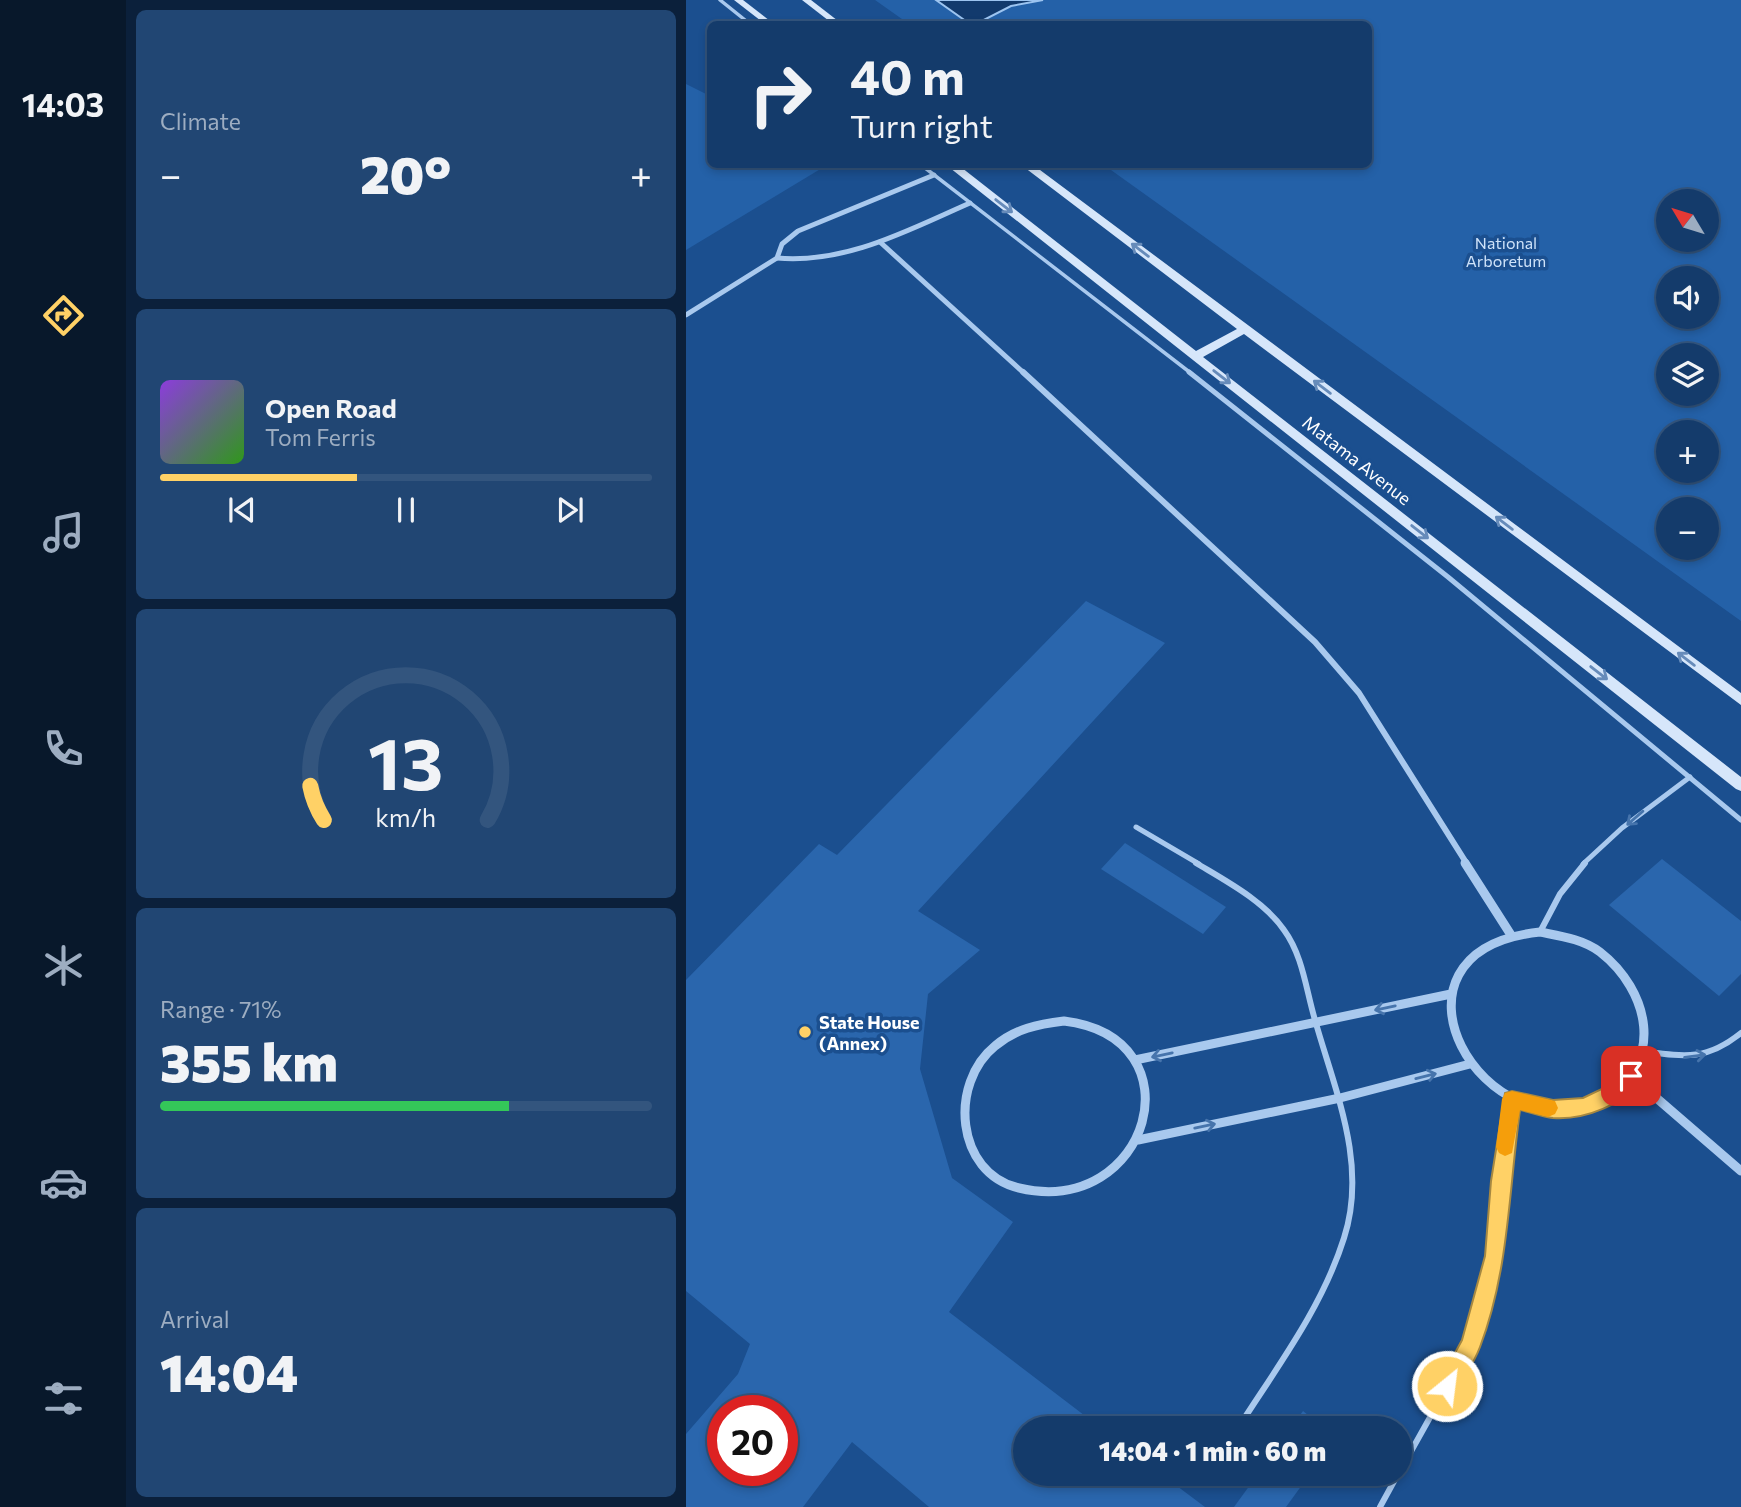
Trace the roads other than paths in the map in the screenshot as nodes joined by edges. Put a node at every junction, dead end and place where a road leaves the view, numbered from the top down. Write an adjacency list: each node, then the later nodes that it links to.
1 (720, 0): 4 (lane)
2 (738, 0): 5 (main road)
3 (806, 0): 6 (main road)
4 (746, 21)
5 (766, 21)
6 (834, 21)
7 (925, 168): 10 (lane)
8 (955, 168): 16 (main road, Matama Avenue, one-way to 16)
9 (1030, 168): 15 (main road, Matama Avenue, one-way to 9)
10 (934, 175): 11 (lane); 13 (street)
11 (970, 203): 12 (street); 18 (lane)
12 (880, 242): 13 (street); 23 (street)
13 (776, 258): 14 (street)
14 (686, 315)
15 (1245, 330): 16 (main road); 17 (main road, Matama Avenue, one-way to 15)
16 (1195, 356): 19 (main road, Matama Avenue, one-way to 19)
17 (1741, 700)
18 (1690, 777): 20 (lane); 22 (lane, one-way to 22)
19 (1741, 785)
20 (1741, 820)
21 (1136, 827): 25 (lane)
22 (1540, 932): 23 (street); 27 (street)
23 (1511, 934): 24 (street)
24 (1451, 994): 25 (street, one-way to 25); 29 (street)
25 (1316, 1023): 28 (street, one-way to 28); 31 (lane)
26 (1741, 1034): 27 (lane, one-way to 26)
27 (1643, 1051): 30 (street)
28 (1135, 1060): 33 (street); 33 (street)
29 (1470, 1065): 31 (street, one-way to 29); 32 (street)
30 (1631, 1076): 32 (street); 34 (street)
31 (1340, 1098): 33 (street, one-way to 31); 35 (lane)
32 (1512, 1099): 36 (lane)
33 (1138, 1140)
34 (1741, 1171)
35 (1246, 1416)
36 (1412, 1449)
37 (1391, 1486): 38 (lane)
38 (1380, 1507)

